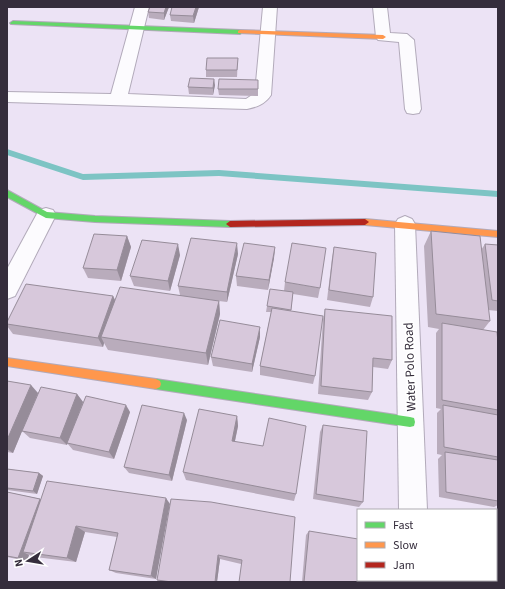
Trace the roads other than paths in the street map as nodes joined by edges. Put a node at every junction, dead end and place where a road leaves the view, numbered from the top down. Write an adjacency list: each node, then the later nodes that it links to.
1 (142, 7): 5 (street)
2 (270, 7): 6 (street)
3 (380, 7): 7 (street)
4 (13, 23): 5 (street)
5 (135, 29): 6 (street); 9 (street)
6 (268, 33): 7 (street); 9 (street)
7 (383, 37): 10 (street)
8 (7, 97): 9 (street)
9 (118, 98)
10 (413, 109)
11 (7, 193): 12 (street)
12 (46, 215): 13 (street); 15 (street)
13 (405, 224): 14 (street); 17 (street, Water Polo Road)
14 (498, 234)
15 (7, 290)
16 (7, 362): 17 (street)
17 (410, 422): 18 (street, Water Polo Road)
18 (413, 509)

